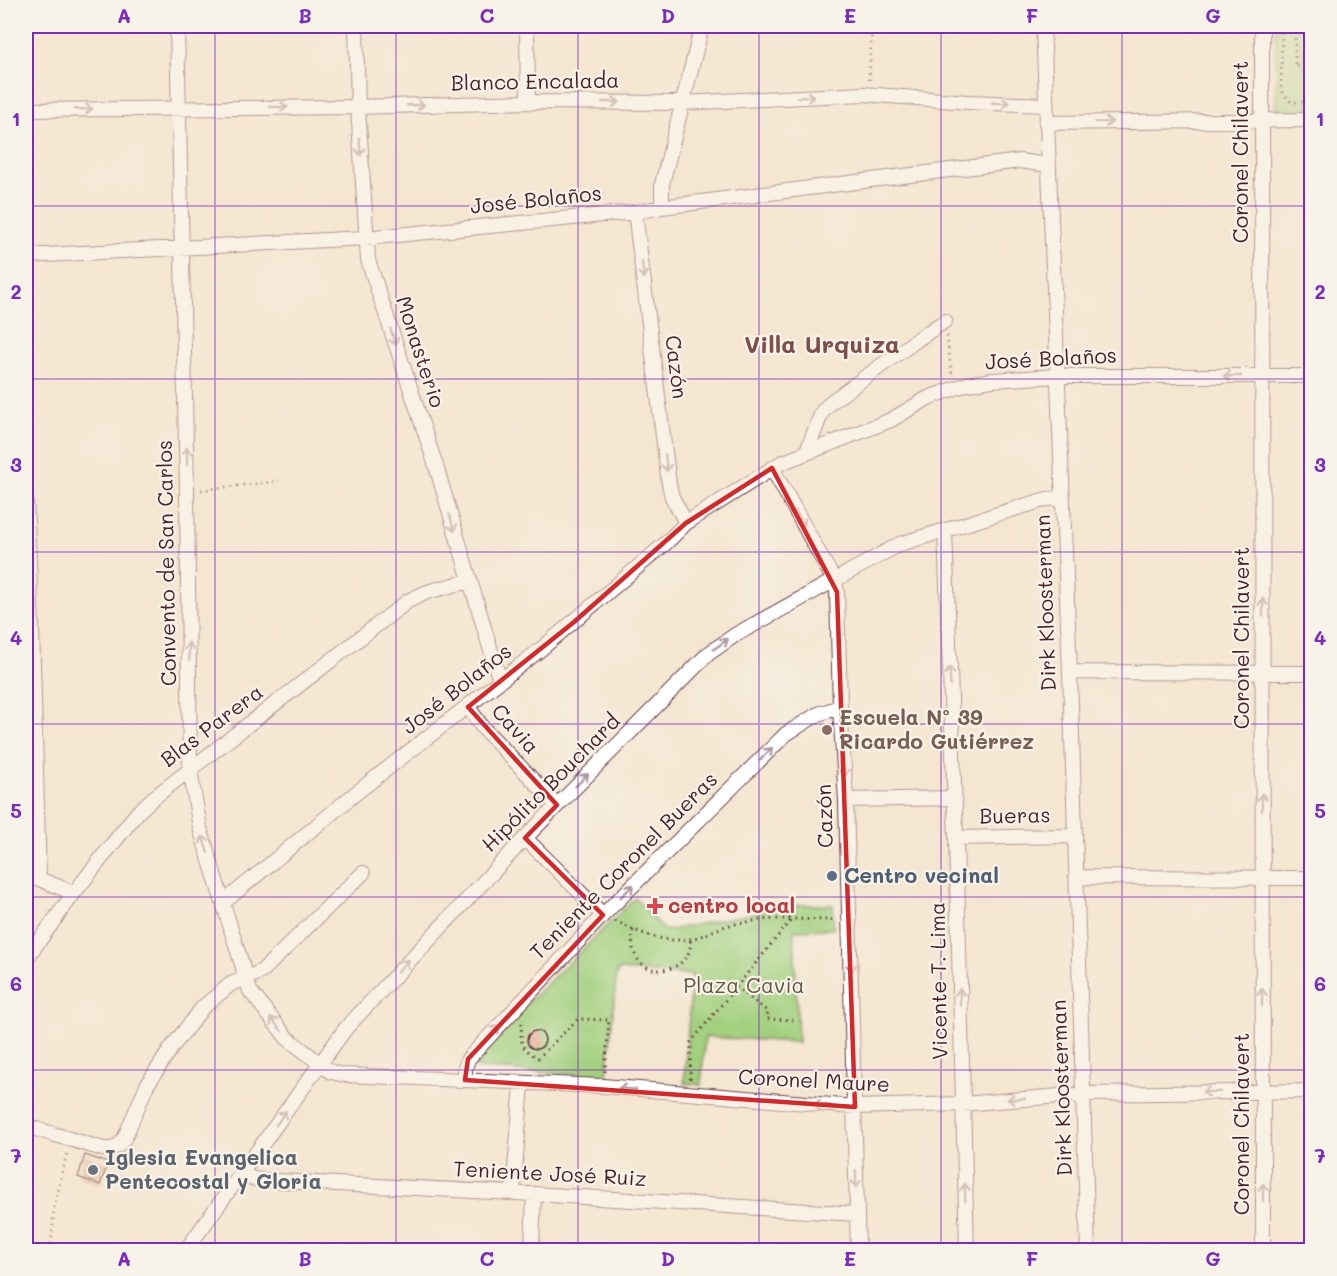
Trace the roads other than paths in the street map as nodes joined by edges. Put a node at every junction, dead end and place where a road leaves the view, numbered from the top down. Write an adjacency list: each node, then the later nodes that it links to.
1 (177, 26): 11 (street, Convento de San Carlos)
2 (356, 26): 10 (street, Monasterio)
3 (526, 26): 7 (street)
4 (702, 26): 8 (street)
5 (1042, 26): 9 (street, Dirk Kloosterman)
6 (1262, 26): 13 (street, Coronel Chilavert)
7 (528, 102): 8 (street, Blanco Encalada, one-way to 8); 10 (street, Blanco Encalada, one-way to 7)
8 (682, 103): 9 (street, Blanco Encalada, one-way to 9); 17 (street)
9 (1045, 105): 15 (street, Dirk Kloosterman)
10 (358, 107): 11 (street, Blanco Encalada, one-way to 10); 19 (street, Monasterio, one-way to 19)
11 (179, 108): 12 (street, Blanco Encalada, one-way to 11); 20 (street, Convento de San Carlos)
12 (26, 110)
13 (1261, 120): 14 (street); 15 (street, one-way to 13); 24 (street, Coronel Chilavert)
14 (1311, 120)
15 (1046, 123): 16 (street, Dirk Kloosterman)
16 (1047, 165): 17 (street, José Bolaños); 23 (street, Dirk Kloosterman)
17 (662, 207): 18 (street, José Bolaños)
18 (635, 212): 19 (street, José Bolaños); 30 (street, Cazón, one-way to 30)
19 (365, 238): 20 (street, José Bolaños); 33 (street, Monasterio, one-way to 33)
20 (183, 248): 21 (street, José Bolaños); 40 (street, Convento de San Carlos, one-way to 20)
21 (26, 256)
22 (945, 321): 26 (street)
23 (1057, 376): 24 (street, José Bolaños, one-way to 23); 26 (street, José Bolaños); 28 (street, Dirk Kloosterman)
24 (1262, 376): 25 (street, José Bolaños); 35 (street, Coronel Chilavert, one-way to 24)
25 (1311, 376)
26 (806, 453): 27 (street, José Bolaños)
27 (772, 468): 30 (street, José Bolaños); 32 (street, Cazón, one-way to 32)
28 (1063, 498): 31 (street, Hipólito Bouchard); 34 (street, Dirk Kloosterman)
29 (26, 500): 50 (street)
30 (686, 523): 37 (street, José Bolaños)
31 (945, 530): 32 (street, Hipólito Bouchard); 41 (street, Vicente T. Lima, one-way to 31)
32 (834, 580): 39 (street, Cazón); 43 (street, Hipólito Bouchard, one-way to 32)
33 (469, 581): 37 (street, Monasterio); 40 (street, Blas Parera)
34 (1070, 672): 35 (street); 44 (street, Dirk Kloosterman)
35 (1263, 673): 36 (street); 49 (street, Coronel Chilavert, one-way to 35)
36 (1311, 673)
37 (500, 681): 38 (street, José Bolaños)
38 (468, 707): 43 (street, Cavia); 53 (street, José Bolaños)
39 (840, 707): 42 (street, Cazón, one-way to 42); 54 (street, Teniente Coronel Bueras, one-way to 39)
40 (190, 770): 52 (street, Blas Parera); 53 (street, Convento de San Carlos, one-way to 40)
41 (954, 798): 42 (street, Bueras); 46 (street, Vicente T. Lima)
42 (846, 800): 64 (street, Cazón, one-way to 64)
43 (557, 805): 45 (street, Hipólito Bouchard)
44 (1074, 836): 46 (street, Bueras); 48 (street, Dirk Kloosterman)
45 (525, 838): 54 (street); 57 (street, Hipólito Bouchard, one-way to 45)
46 (956, 838): 63 (street, Vicente T. Lima, one-way to 46)
47 (363, 873): 56 (street)
48 (1076, 877): 49 (street); 62 (street, Dirk Kloosterman)
49 (1262, 877): 51 (street); 61 (street, Coronel Chilavert, one-way to 49)
50 (32, 878): 52 (street)
51 (1311, 878)
52 (74, 893): 55 (street, Blas Parera)
53 (224, 902): 56 (street, Convento de San Carlos)
54 (603, 915): 58 (street, Teniente Coronel Bueras, one-way to 54)
55 (26, 958)
56 (247, 978): 57 (street, Convento de San Carlos, one-way to 56); 65 (street)
57 (319, 1063): 58 (street, Coronel Maure); 66 (street, Hipólito Bouchard, one-way to 57)
58 (465, 1080): 59 (street, Coronel Maure)
59 (522, 1084): 64 (street, Coronel Maure, one-way to 59); 67 (street)
60 (1311, 1091): 61 (street, Coronel Maure)
61 (1262, 1092): 62 (street, Coronel Maure, one-way to 62); 75 (street, Coronel Chilavert, one-way to 61)
62 (1083, 1094): 63 (street, Coronel Maure, one-way to 63); 74 (street, Dirk Kloosterman)
63 (963, 1104): 64 (street, Coronel Maure); 73 (street, Vicente T. Lima, one-way to 63)
64 (855, 1107): 69 (street, Cazón, one-way to 69)
65 (26, 1126)
66 (243, 1172): 67 (street, Teniente José Ruiz); 70 (street, Hipólito Bouchard)
67 (513, 1193): 68 (street, Teniente José Ruiz)
68 (534, 1194): 69 (street, Teniente José Ruiz); 71 (street)
69 (857, 1214): 72 (street, Cazón)
70 (186, 1251)
71 (532, 1251)
72 (858, 1251)
73 (967, 1251)
74 (1088, 1251)
75 (1263, 1251)

